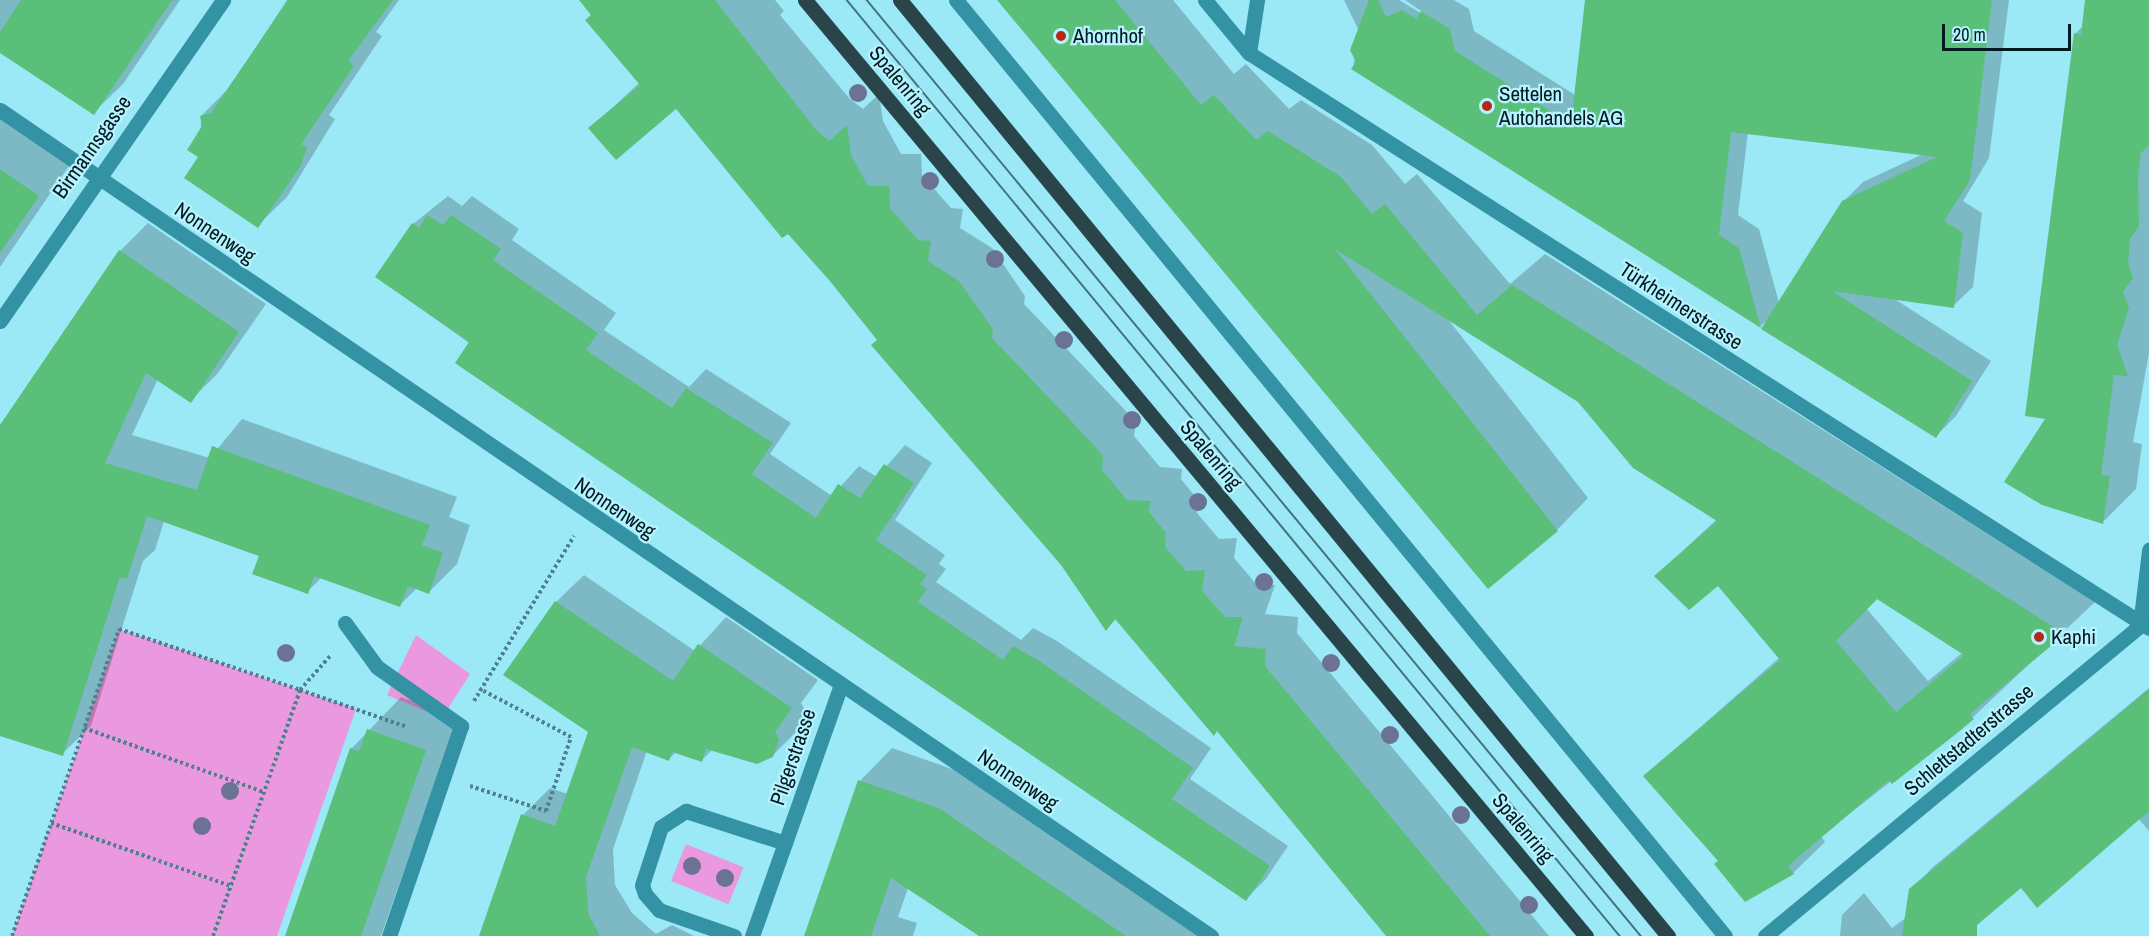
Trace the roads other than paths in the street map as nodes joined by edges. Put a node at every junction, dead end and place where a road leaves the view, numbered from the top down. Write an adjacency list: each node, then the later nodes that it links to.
1 (223, 0): 9 (street, Birmannsgasse)
2 (805, 0): 20 (main road, Spalenring)
3 (900, 0): 21 (main road, Spalenring)
4 (956, 0): 22 (street)
5 (1205, 0): 7 (street, Türkheimerstrasse)
6 (1257, 0): 7 (street)
7 (1249, 54): 13 (street, Türkheimerstrasse)
8 (0, 110): 9 (street, Nonnenweg)
9 (96, 177): 10 (street, Birmannsgasse); 14 (street, Nonnenweg)
10 (0, 321)
11 (2149, 550): 13 (street)
12 (348, 627): 16 (street)
13 (2144, 627): 23 (street, Schlettstadterstrasse)
14 (841, 685): 15 (street, Pilgerstrasse); 19 (street, Nonnenweg)
15 (785, 843): 17 (street); 18 (street, Pilgerstrasse)
16 (389, 936)
17 (734, 936)
18 (752, 936)
19 (1211, 936)
20 (1586, 936)
21 (1668, 936)
22 (1725, 936)
23 (1765, 936)

